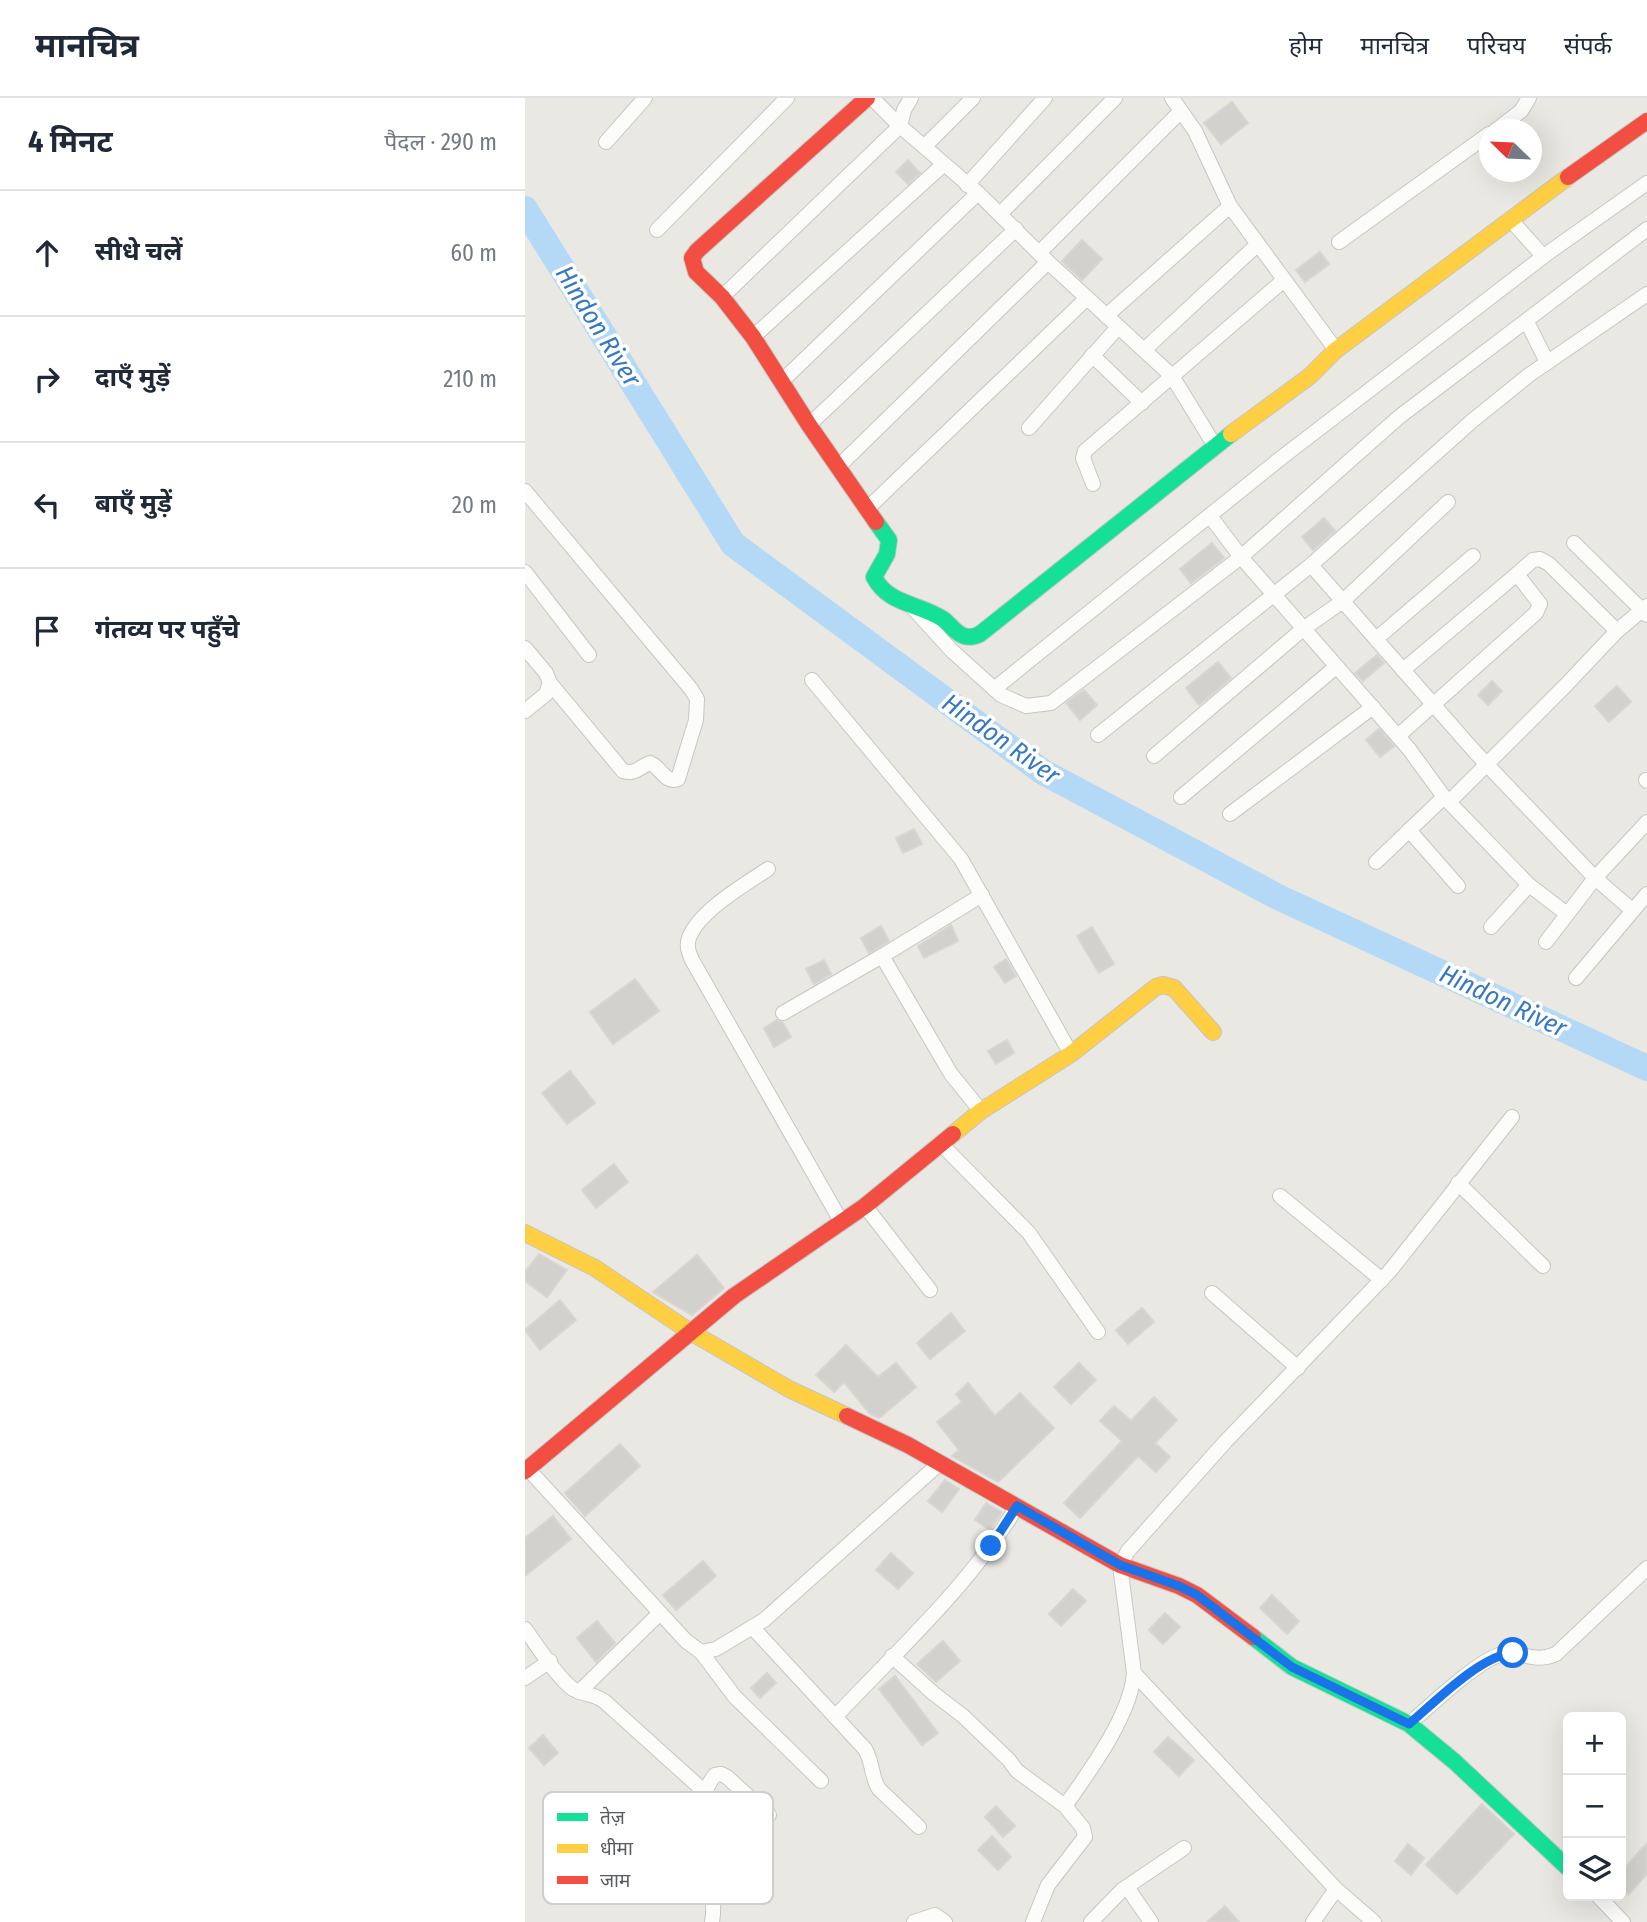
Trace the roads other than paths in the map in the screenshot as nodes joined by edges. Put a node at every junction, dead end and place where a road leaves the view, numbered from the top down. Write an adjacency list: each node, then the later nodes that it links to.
1 (645, 98): 15 (street)
2 (787, 98): 25 (street)
3 (869, 98): 13 (street); 32 (street)
4 (911, 98): 13 (street)
5 (973, 98): 16 (street)
6 (1045, 98): 19 (street)
7 (1115, 98): 21 (street)
8 (1172, 98): 10 (street)
9 (1529, 98): 11 (street)
10 (1181, 111): 20 (street); 29 (street)
11 (1510, 119)
12 (1647, 121): 22 (street)
13 (900, 126): 16 (street); 32 (street)
14 (1479, 141): 26 (street)
15 (606, 142)
16 (925, 146): 17 (street)
17 (944, 164): 19 (street); 37 (street)
18 (1647, 183): 28 (street)
19 (972, 189): 21 (street); 43 (street)
20 (1230, 205): 27 (street); 34 (street)
21 (1000, 214): 23 (street)
22 (1510, 219): 28 (street); 39 (street)
23 (1016, 229): 29 (street); 45 (street)
24 (1647, 229): 35 (street)
25 (657, 230)
26 (1339, 242)
27 (1258, 244): 30 (street); 38 (street)
28 (1543, 256): 53 (street)
29 (1044, 258): 33 (street); 48 (street)
30 (1284, 280): 39 (street); 42 (street)
31 (1647, 294): 41 (street)
32 (722, 297): 37 (street)
33 (1087, 298): 34 (street); 52 (street)
34 (1106, 316): 36 (street)
35 (1527, 321): 41 (street); 56 (street)
36 (1118, 327): 38 (street); 40 (street)
37 (753, 337): 43 (street)
38 (1144, 350): 42 (street)
39 (1336, 350): 47 (street)
40 (1092, 355): 44 (street); 46 (street)
41 (1547, 362): 57 (street)
42 (1172, 376): 44 (street); 47 (street)
43 (782, 381): 45 (street)
44 (1142, 403): 49 (street)
45 (810, 425): 48 (street)
46 (1029, 428)
47 (1215, 446): 62 (street)
48 (838, 467): 52 (street)
49 (1093, 484)
50 (525, 491): 72 (street)
51 (1448, 502): 61 (street)
52 (868, 508): 62 (street)
53 (1210, 516): 56 (street); 73 (street)
54 (1574, 543): 63 (street)
55 (1473, 556): 66 (street)
56 (1241, 557): 60 (street); 73 (street)
57 (1311, 565): 60 (street); 61 (street)
58 (525, 572): 68 (street)
59 (1517, 574): 65 (street); 70 (street); 74 (street)
60 (1273, 594): 64 (street); 77 (street)
61 (1343, 601): 64 (street); 66 (street)
62 (911, 605): 73 (street)
63 (1646, 610): 65 (street)
64 (1303, 629): 69 (street); 79 (street)
65 (1617, 631): 80 (street)
66 (1376, 639): 70 (street)
67 (525, 648): 72 (street)
68 (589, 655)
69 (1336, 667): 75 (street); 81 (street)
70 (1403, 670): 74 (street)
71 (812, 680): 92 (street)
72 (550, 683): 76 (street)
73 (994, 689)
74 (1433, 703): 78 (street); 80 (street)
75 (1373, 708): 78 (street); 83 (street)
76 (525, 711)
77 (1098, 735)
78 (1398, 736): 82 (street)
79 (1154, 756)
80 (1486, 764): 82 (street); 88 (street)
81 (1181, 797)
82 (1447, 799): 85 (street); 89 (street)
83 (1230, 814)
84 (1647, 822): 88 (street)
85 (1409, 830): 86 (street); 90 (street)
86 (1376, 862)
87 (768, 869): 108 (street)
88 (1595, 878): 93 (street); 94 (street)
89 (1529, 885): 94 (street); 95 (street)
90 (1458, 886)
91 (1647, 894): 93 (street)
92 (982, 895): 97 (street); 101 (street)
93 (1632, 910): 98 (street)
94 (1567, 914): 96 (street)
95 (1491, 927)
96 (1546, 942)
97 (882, 956): 99 (street); 102 (street)
98 (1576, 978)
99 (783, 1013)
100 (1213, 1032): 101 (street)
101 (1071, 1054): 102 (street)
102 (981, 1111): 104 (street)
103 (1513, 1117): 105 (street)
104 (942, 1145): 107 (street); 115 (street)
105 (1458, 1183): 110 (street); 111 (street)
106 (1280, 1196): 111 (street)
107 (865, 1206): 108 (street); 112 (street)
108 (842, 1223): 114 (street)
109 (525, 1233): 114 (street)
110 (1543, 1266)
111 (1382, 1280): 116 (street)
112 (930, 1290)
113 (1212, 1293): 116 (street)
114 (689, 1331): 117 (street); 118 (street)
115 (1098, 1332)
116 (1297, 1368): 120 (street)
117 (940, 1463): 119 (street); 123 (street)
118 (526, 1470): 122 (street)
119 (1017, 1506): 120 (street); 126 (street)
120 (1120, 1565): 128 (street); 132 (street)
121 (1647, 1568): 132 (street)
122 (660, 1613): 125 (street); 130 (street)
123 (753, 1628): 125 (street); 131 (street)
124 (525, 1629): 127 (street)
125 (701, 1651): 133 (street)
126 (892, 1656): 131 (street); 137 (street)
127 (550, 1661): 129 (street); 130 (street)
128 (1134, 1673): 137 (street); 142 (street)
129 (525, 1678)
130 (579, 1692): 134 (street)
131 (835, 1717): 138 (street)
132 (1409, 1724): 140 (street)
133 (821, 1781)
134 (705, 1792)
135 (706, 1792): 136 (street)
136 (742, 1792)
137 (1065, 1806): 148 (street)
138 (919, 1827)
139 (1184, 1848): 141 (street)
140 (1563, 1863)
141 (1127, 1886): 149 (street); 150 (street)
142 (1336, 1889): 151 (street); 152 (street)
143 (1603, 1901): 153 (street)
144 (715, 1904): 145 (street)
145 (712, 1922)
146 (914, 1922): 147 (street)
147 (946, 1922)
148 (1033, 1922)
149 (1091, 1922)
150 (1151, 1922)
151 (1313, 1922)
152 (1374, 1922)
153 (1623, 1922)

